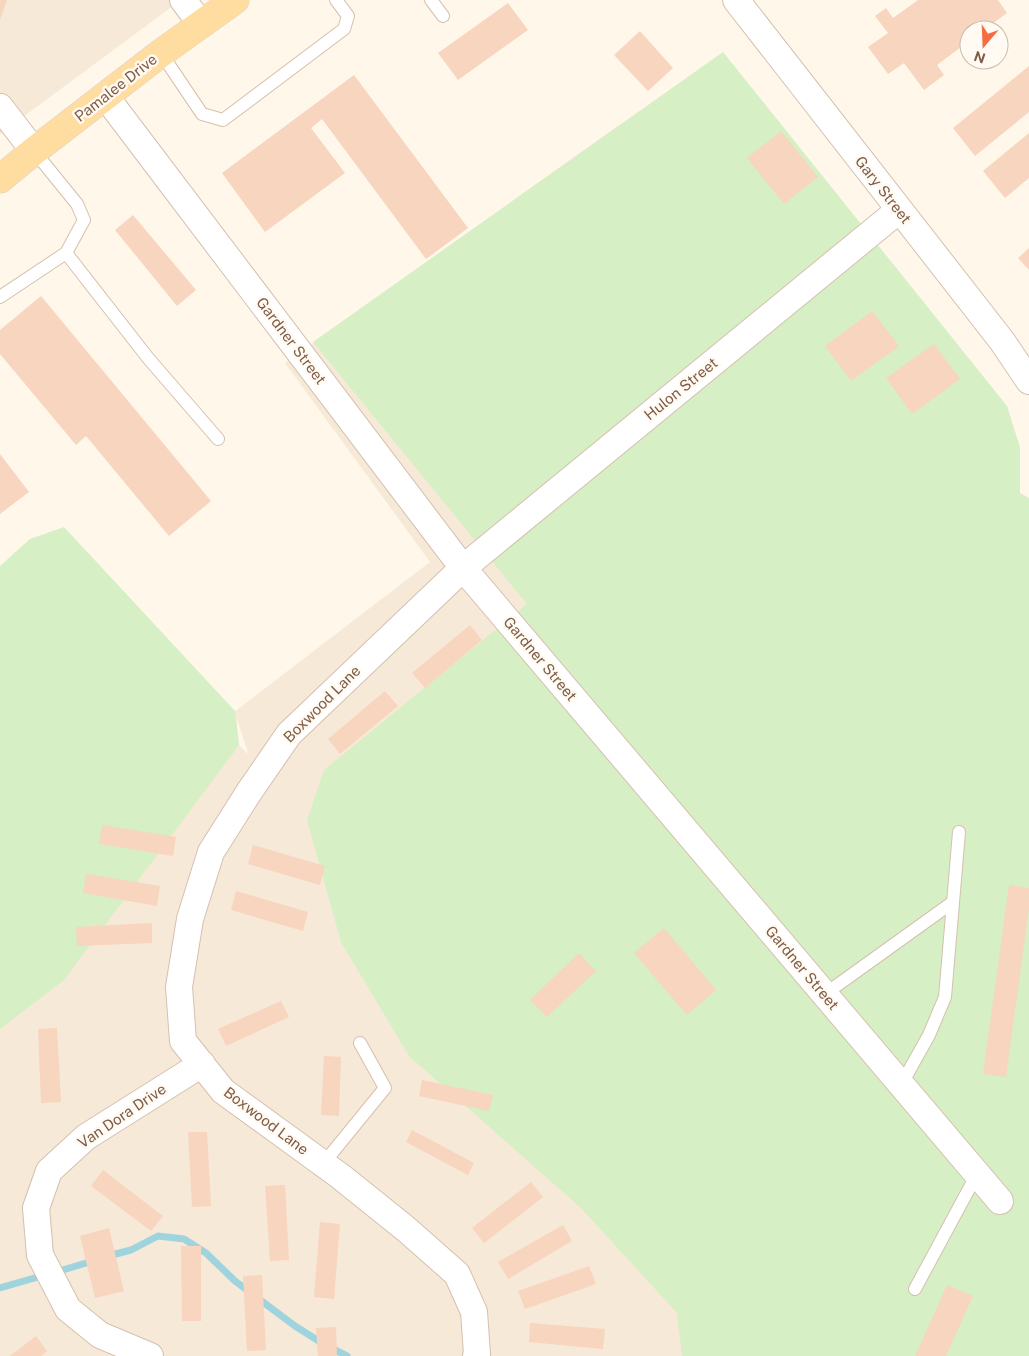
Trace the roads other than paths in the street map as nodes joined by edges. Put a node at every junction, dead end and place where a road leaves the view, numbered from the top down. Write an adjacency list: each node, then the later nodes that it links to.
1 (183, 0): 7 (street)
2 (235, 0): 7 (main road, Pamalee Drive)
3 (336, 0): 8 (lane)
4 (432, 0): 6 (lane)
5 (741, 2): 13 (street, Gary Street)
6 (443, 16)
7 (201, 24): 8 (main road, Pamalee Drive)
8 (161, 54): 9 (main road, Pamalee Drive)
9 (106, 97): 11 (main road, Pamalee Drive); 18 (street, Gardner Street)
10 (0, 107): 11 (street)
11 (34, 151): 12 (main road, Pamalee Drive); 14 (lane)
12 (0, 179)
13 (899, 210): 16 (street, Gary Street); 18 (street, Hulon Street)
14 (66, 253): 15 (lane); 17 (lane)
15 (0, 297)
16 (1029, 381)
17 (218, 439)
18 (463, 568): 21 (street, Gardner Street); 23 (street, Boxwood Lane)
19 (959, 832): 20 (lane)
20 (953, 902): 21 (lane); 24 (lane)
21 (825, 994): 24 (street, Gardner Street)
22 (360, 1043): 25 (lane)
23 (202, 1064): 25 (street, Boxwood Lane); 29 (street, Van Dora Drive)
24 (901, 1085): 26 (street, Gardner Street)
25 (323, 1164): 30 (street, Boxwood Lane)
26 (976, 1174): 27 (street, Gardner Street); 28 (lane)
27 (1000, 1202)
28 (914, 1289)
29 (150, 1356)
30 (476, 1356)

